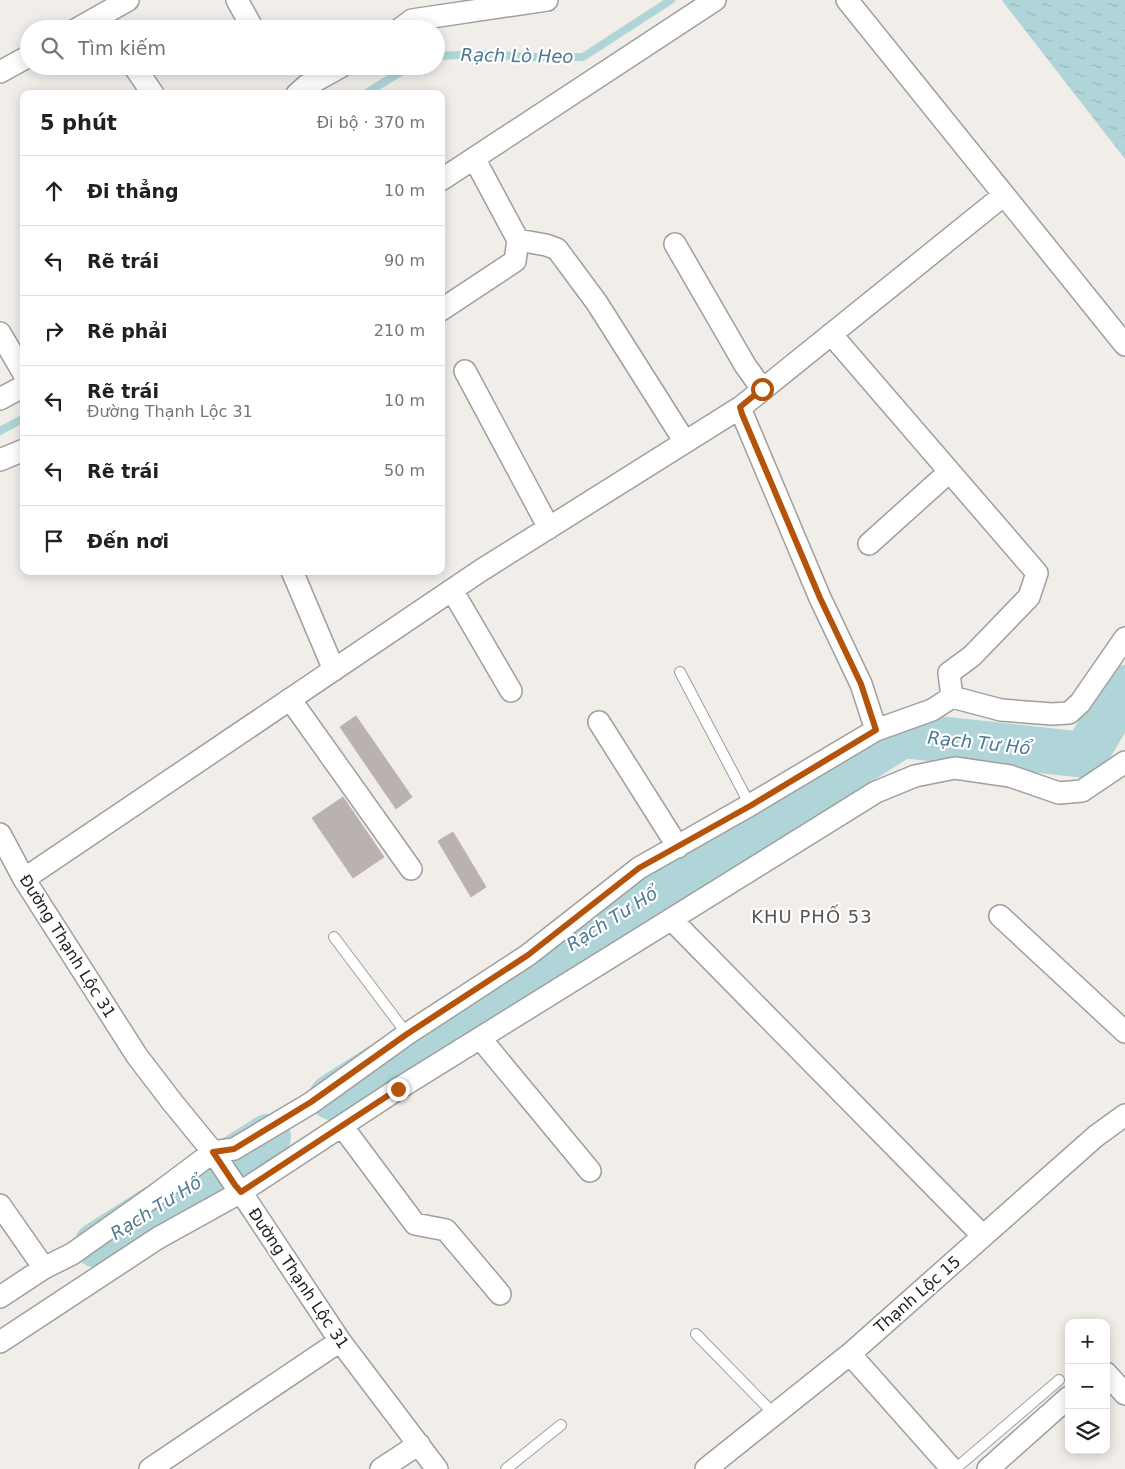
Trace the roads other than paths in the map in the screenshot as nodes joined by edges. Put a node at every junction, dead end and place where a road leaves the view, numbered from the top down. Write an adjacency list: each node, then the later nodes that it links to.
1 (128, 0): 7 (street)
2 (237, 0): 8 (street)
3 (547, 0): 6 (street)
4 (715, 0): 16 (street)
5 (848, 0): 18 (street)
6 (473, 5): 9 (street)
7 (107, 20)
8 (248, 20)
9 (412, 20)
10 (20, 61): 11 (street)
11 (0, 72)
12 (140, 75): 14 (street)
13 (326, 75): 15 (street)
14 (149, 90)
15 (302, 90)
16 (474, 158): 17 (street); 19 (street)
17 (445, 177)
18 (1004, 195): 23 (street); 24 (street)
19 (518, 240): 21 (street); 31 (street)
20 (676, 244): 28 (street)
21 (445, 307)
22 (0, 333): 25 (street)
23 (832, 334): 28 (street); 34 (street)
24 (1125, 345)
25 (20, 367)
26 (465, 371): 35 (street)
27 (20, 388): 29 (street)
28 (762, 389): 30 (street)
29 (0, 399)
30 (740, 407): 31 (street); 46 (street)
31 (685, 442): 35 (street)
32 (20, 452): 33 (street)
33 (0, 460)
34 (950, 472): 36 (street); 43 (street)
35 (549, 528): 38 (street)
36 (869, 544)
37 (294, 575): 40 (street)
38 (452, 590): 40 (street); 42 (street)
39 (1125, 638): 43 (street)
40 (334, 670): 44 (street)
41 (680, 672): 48 (lane)
42 (511, 691)
43 (952, 697): 46 (street)
44 (290, 699): 51 (street); 52 (street)
45 (599, 722): 50 (street)
46 (876, 730): 48 (street)
47 (1125, 762): 54 (street)
48 (750, 806): 50 (street)
49 (0, 834): 52 (street, Đường Thạnh Lộc 31)
50 (678, 847): 57 (street)
51 (411, 869)
52 (24, 879): 61 (street, Đường Thạnh Lộc 31)
53 (1000, 916): 56 (street)
54 (671, 919): 58 (street); 65 (street)
55 (334, 937): 57 (lane)
56 (1125, 1032)
57 (407, 1034): 61 (street)
58 (480, 1038): 60 (street); 62 (street)
59 (1125, 1115): 65 (street, Thạnh Lộc 15)
60 (342, 1126): 63 (street); 67 (street)
61 (216, 1156): 63 (street, Đường Thạnh Lộc 31); 66 (street)
62 (590, 1171)
63 (238, 1188): 70 (street, Đường Thạnh Lộc 31); 71 (street)
64 (0, 1205): 66 (street)
65 (983, 1236): 72 (street, Thạnh Lộc 15)
66 (44, 1268): 68 (street)
67 (500, 1294)
68 (0, 1297)
69 (696, 1334): 76 (lane)
70 (340, 1340): 78 (street, Đường Thạnh Lộc 31); 79 (street)
71 (0, 1342)
72 (850, 1354): 76 (street, Thạnh Lộc 15); 84 (street)
73 (1110, 1377): 75 (street)
74 (1064, 1388): 84 (lane); 85 (street)
75 (1125, 1394)
76 (774, 1414): 83 (street, Thạnh Lộc 15)
77 (561, 1424): 82 (lane)
78 (418, 1444): 80 (street); 81 (street, Đường Thạnh Lộc 31)
79 (150, 1469)
80 (382, 1469)
81 (438, 1469)
82 (506, 1469)
83 (706, 1469)
84 (953, 1469)
85 (988, 1469)

